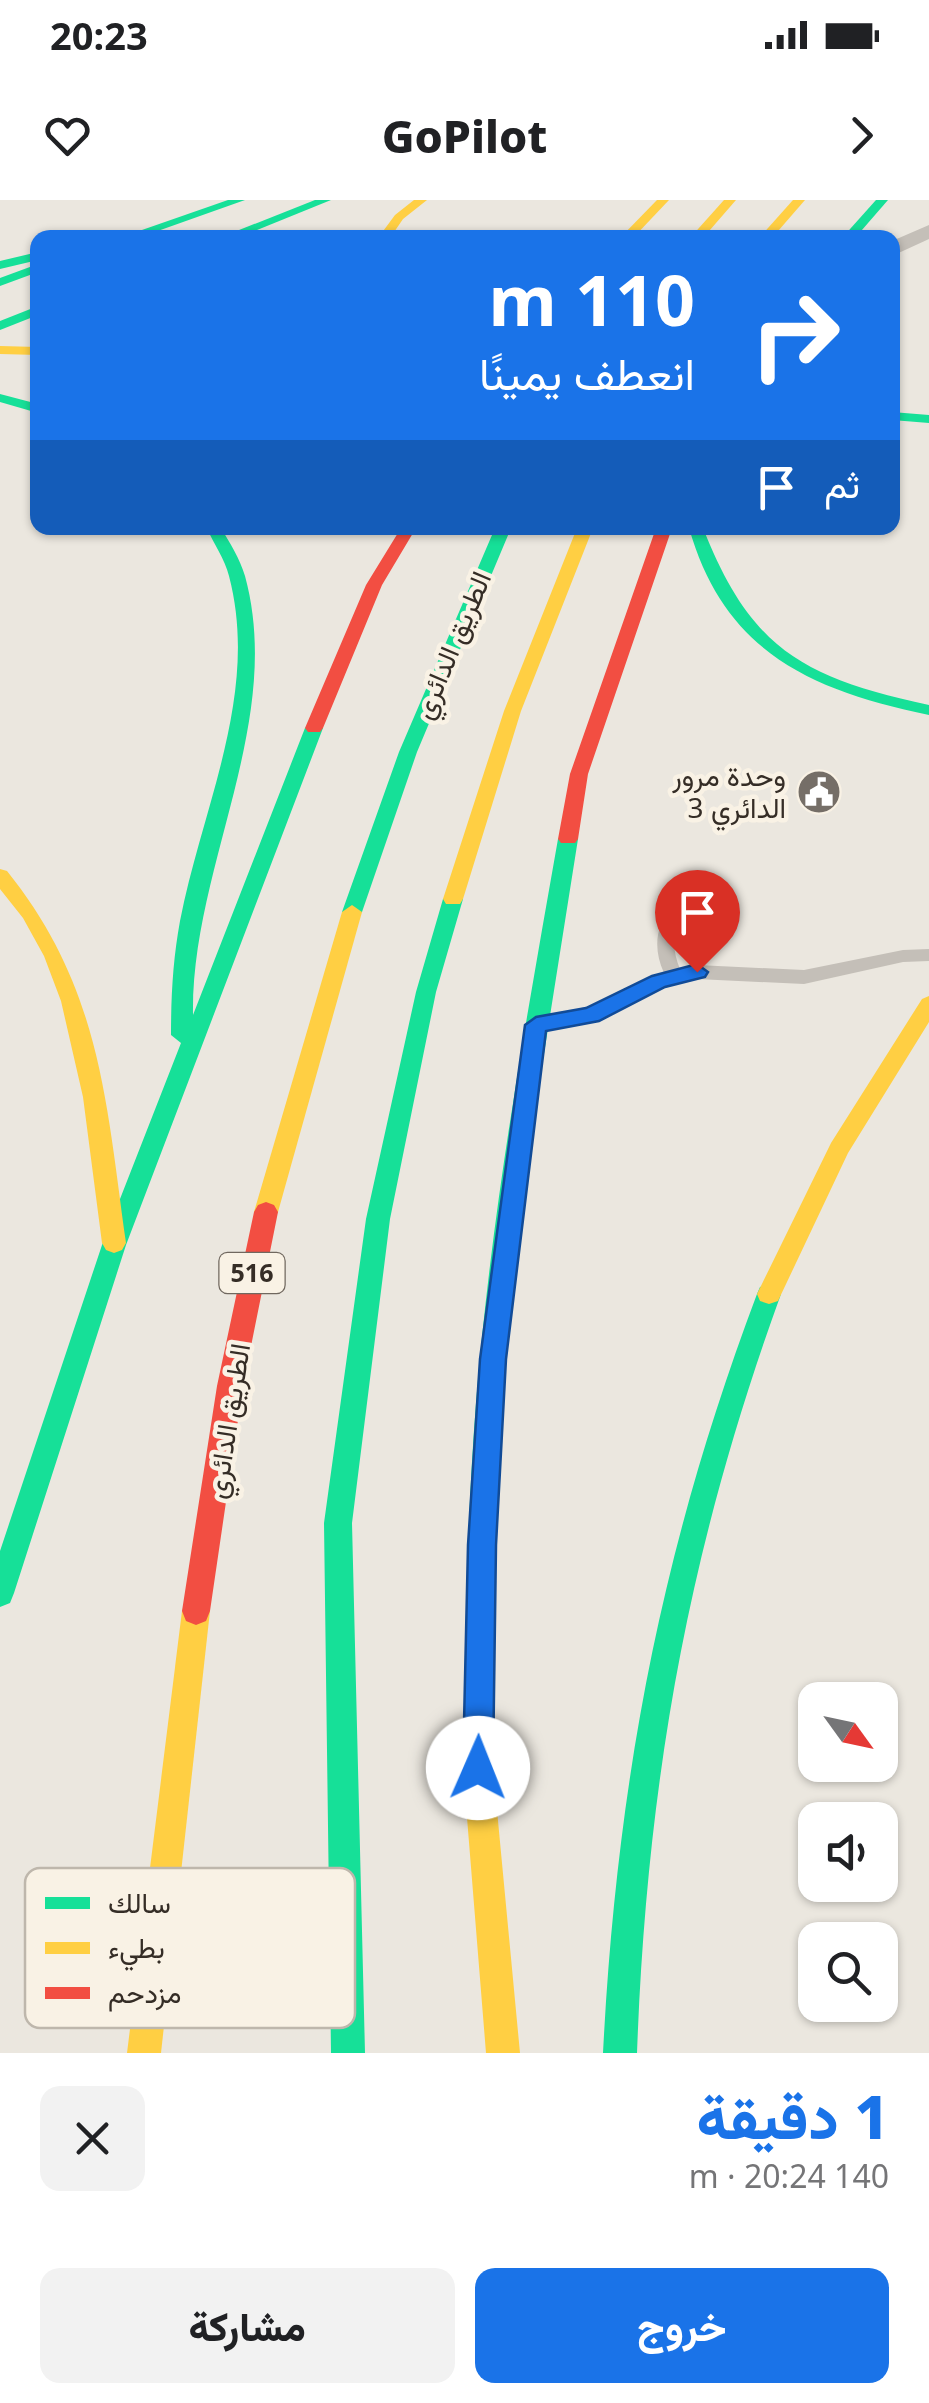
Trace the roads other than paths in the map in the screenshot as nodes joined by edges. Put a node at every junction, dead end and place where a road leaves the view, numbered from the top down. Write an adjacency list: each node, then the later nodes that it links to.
1 (239, 200): 8 (main road)
2 (325, 200): 9 (main road)
3 (420, 200): 10 (main road)
4 (663, 200): 11 (main road)
5 (730, 200): 12 (main road)
6 (800, 200): 13 (main road)
7 (882, 200): 14 (main road)
8 (145, 230)
9 (246, 230)
10 (389, 230)
11 (634, 230)
12 (703, 230)
13 (772, 230)
14 (855, 230)
15 (929, 231): 16 (street)
16 (900, 249)
17 (900, 254): 18 (street)
18 (929, 254)
19 (30, 258): 20 (main road)
20 (0, 265)
21 (30, 271): 22 (main road)
22 (0, 282)
23 (30, 313): 24 (main road)
24 (0, 326)
25 (0, 350): 26 (main road)
26 (30, 350)
27 (0, 398): 28 (main road)
28 (30, 407)
29 (900, 417): 30 (main road)
30 (929, 419)
31 (218, 535): 44 (main road)
32 (404, 535): 44 (main road)
33 (500, 535): 47 (main road, الطريق الدائري / 516)
34 (582, 535): 48 (main road)
35 (662, 535): 43 (main road)
36 (699, 535): 37 (main road)
37 (929, 710)
38 (0, 876): 45 (main road)
39 (710, 892): 41 (lane)
40 (929, 956): 41 (lane)
41 (674, 976): 43 (lane)
42 (929, 1004): 54 (main road)
43 (536, 1025): 53 (main road)
44 (185, 1058): 45 (main road)
45 (114, 1245): 46 (main road)
46 (0, 1593)
47 (165, 1868)
48 (345, 1868)
49 (147, 2028): 51 (main road, الطريق الدائري / 516)
50 (348, 2028): 52 (main road)
51 (144, 2053)
52 (348, 2053)
53 (503, 2053)
54 (620, 2053)

